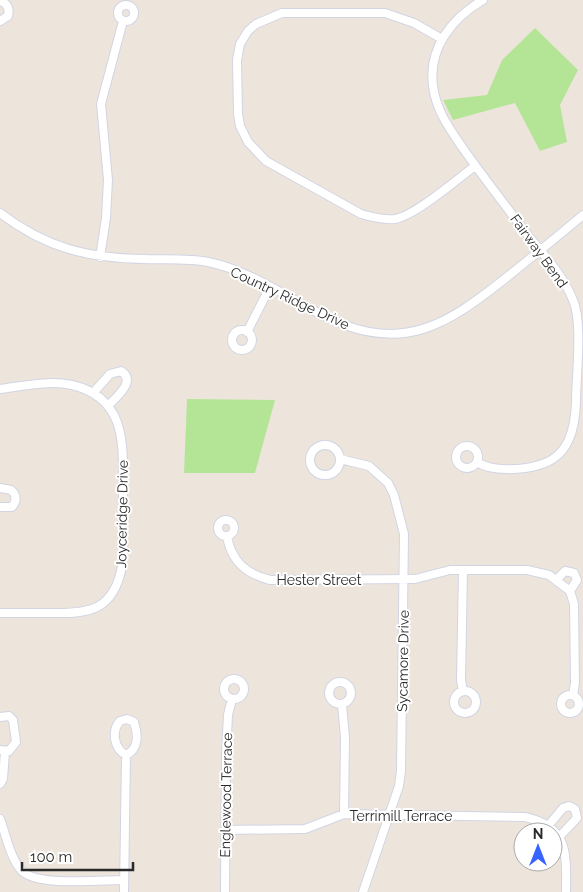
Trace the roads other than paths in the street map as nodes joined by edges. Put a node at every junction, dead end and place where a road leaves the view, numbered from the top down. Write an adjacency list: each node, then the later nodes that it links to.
1 (483, 0): 5 (street)
2 (0, 1): 3 (street)
3 (0, 21)
4 (123, 21): 10 (street)
5 (442, 39): 6 (street, Fairway Bend); 6 (street)
6 (475, 166): 9 (street, Fairway Bend)
7 (0, 212): 10 (street, Country Ridge Drive)
8 (583, 215): 9 (street, Country Ridge Drive)
9 (540, 250): 11 (street, Country Ridge Drive); 17 (street, Fairway Bend)
10 (100, 257): 11 (street, Country Ridge Drive)
11 (270, 286): 12 (street)
12 (248, 332)
13 (0, 389): 14 (street, Joyceridge Drive)
14 (93, 393): 15 (street, Joyceridge Drive); 15 (street)
15 (108, 406): 25 (street, Joyceridge Drive)
16 (340, 459): 23 (street, Sycamore Drive)
17 (477, 462)
18 (0, 488): 19 (street)
19 (0, 507)
20 (227, 536): 23 (street, Hester Street)
21 (463, 570): 22 (street, Hester Street); 23 (street, Hester Street); 26 (street)
22 (557, 579): 24 (street); 24 (street)
23 (405, 580): 35 (street, Sycamore Drive)
24 (570, 591): 27 (street)
25 (0, 613)
26 (463, 691)
27 (573, 695)
28 (232, 699): 39 (street, Englewood Terrace)
29 (342, 704): 34 (street)
30 (0, 717): 31 (street)
31 (3, 751): 33 (street)
32 (126, 754): 42 (street)
33 (0, 784)
34 (344, 814): 35 (street, Terrimill Terrace); 39 (street, Terrimill Terrace)
35 (388, 815): 37 (street, Terrimill Terrace); 45 (street, Sycamore Drive)
36 (0, 819): 42 (street)
37 (538, 822)
38 (551, 822): 40 (street)
39 (225, 830): 44 (street, Englewood Terrace)
40 (563, 833)
41 (563, 846): 46 (street)
42 (124, 880): 43 (street)
43 (124, 892)
44 (225, 892)
45 (363, 892)
46 (566, 892)

